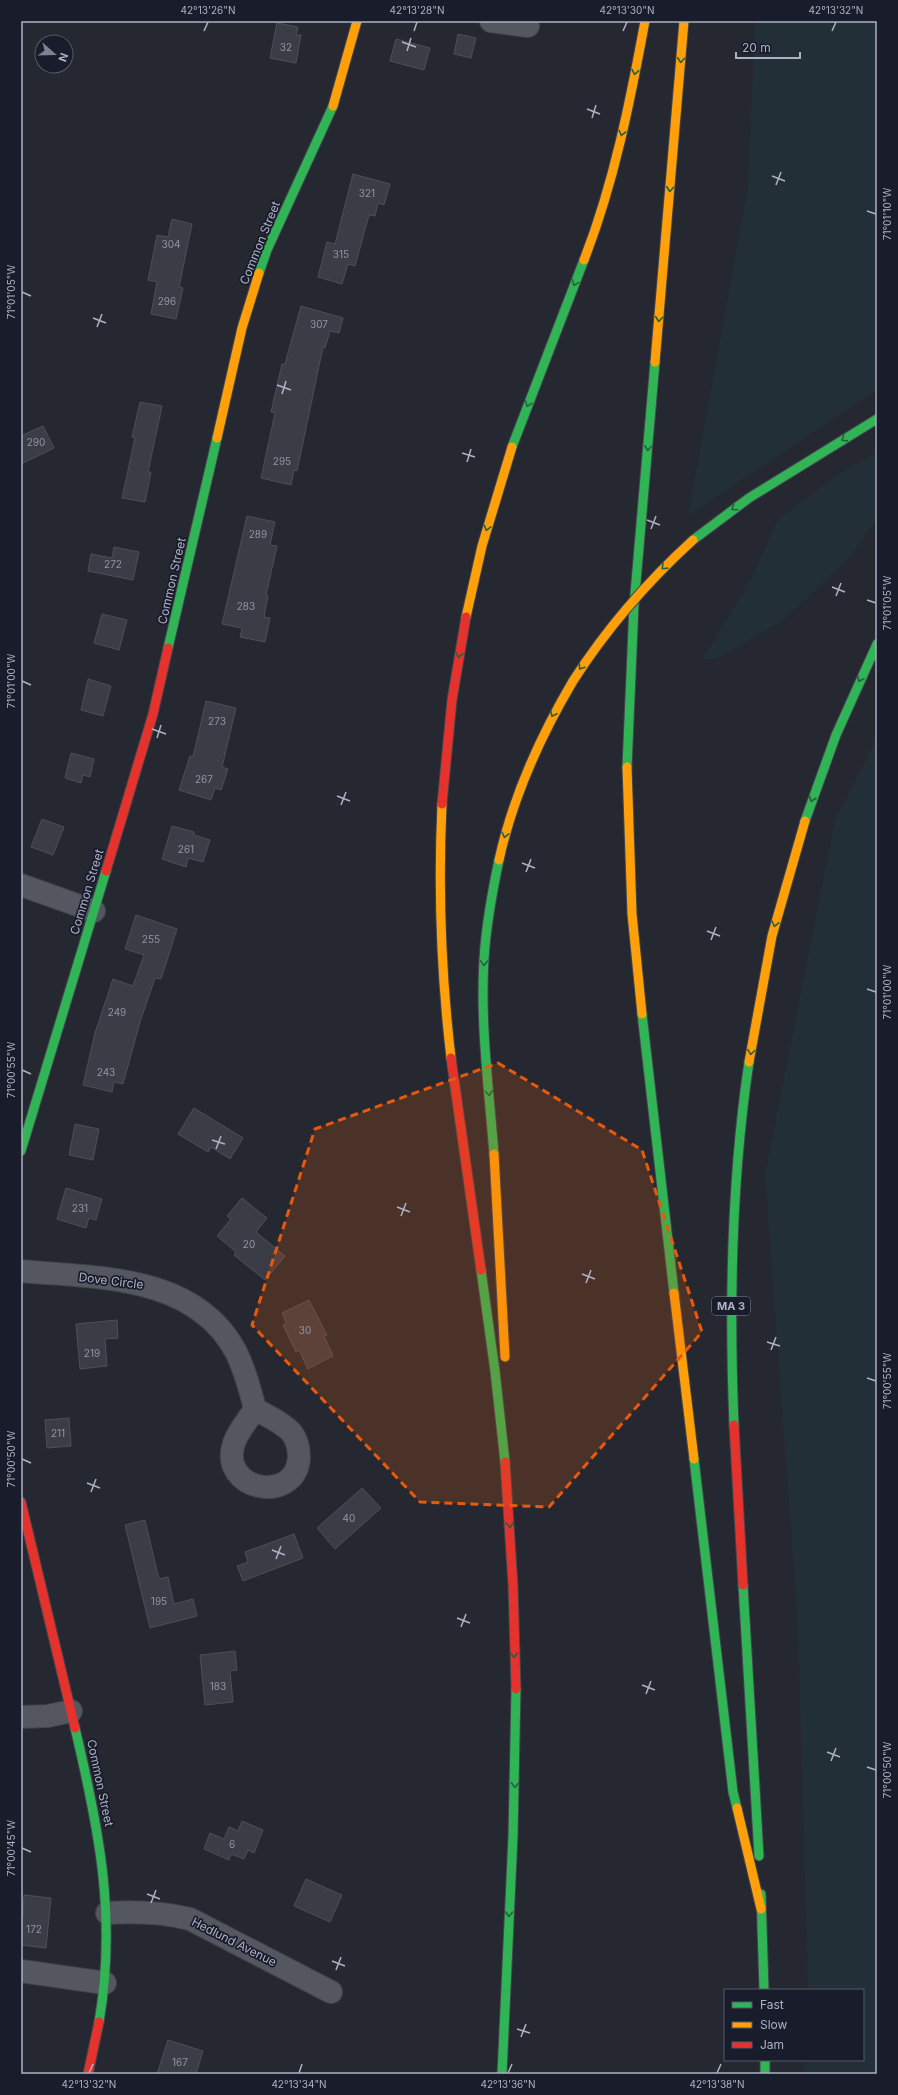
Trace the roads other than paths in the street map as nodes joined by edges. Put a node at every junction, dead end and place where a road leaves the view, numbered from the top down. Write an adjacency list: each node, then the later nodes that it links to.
1 (357, 21): 9 (main road, Common Street)
2 (491, 21): 5 (street)
3 (645, 21): 13 (main road, one-way to 13)
4 (684, 21): 17 (main road, one-way to 17)
5 (528, 26)
6 (877, 419): 13 (main road, one-way to 13, bridge)
7 (877, 644): 17 (main road, MA 3, one-way to 17)
8 (21, 885): 9 (street)
9 (94, 911): 10 (main road, Common Street)
10 (21, 1151)
11 (21, 1272): 12 (street, Dove Circle)
12 (255, 1409)
13 (507, 1486): 19 (main road, one-way to 19)
14 (21, 1502): 15 (main road, Common Street)
15 (71, 1711): 16 (street); 18 (main road, Common Street)
16 (21, 1717)
17 (761, 1909): 22 (main road, MA 3)
18 (107, 1913): 21 (main road, Common Street); 23 (street, Hedlund Avenue)
19 (506, 1954): 26 (main road); 27 (main road)
20 (21, 1971): 21 (street)
21 (105, 1983): 25 (main road, Common Street)
22 (764, 1989)
23 (331, 1992)
24 (765, 2061): 28 (main road)
25 (88, 2074)
26 (493, 2074)
27 (502, 2074)
28 (765, 2074)

